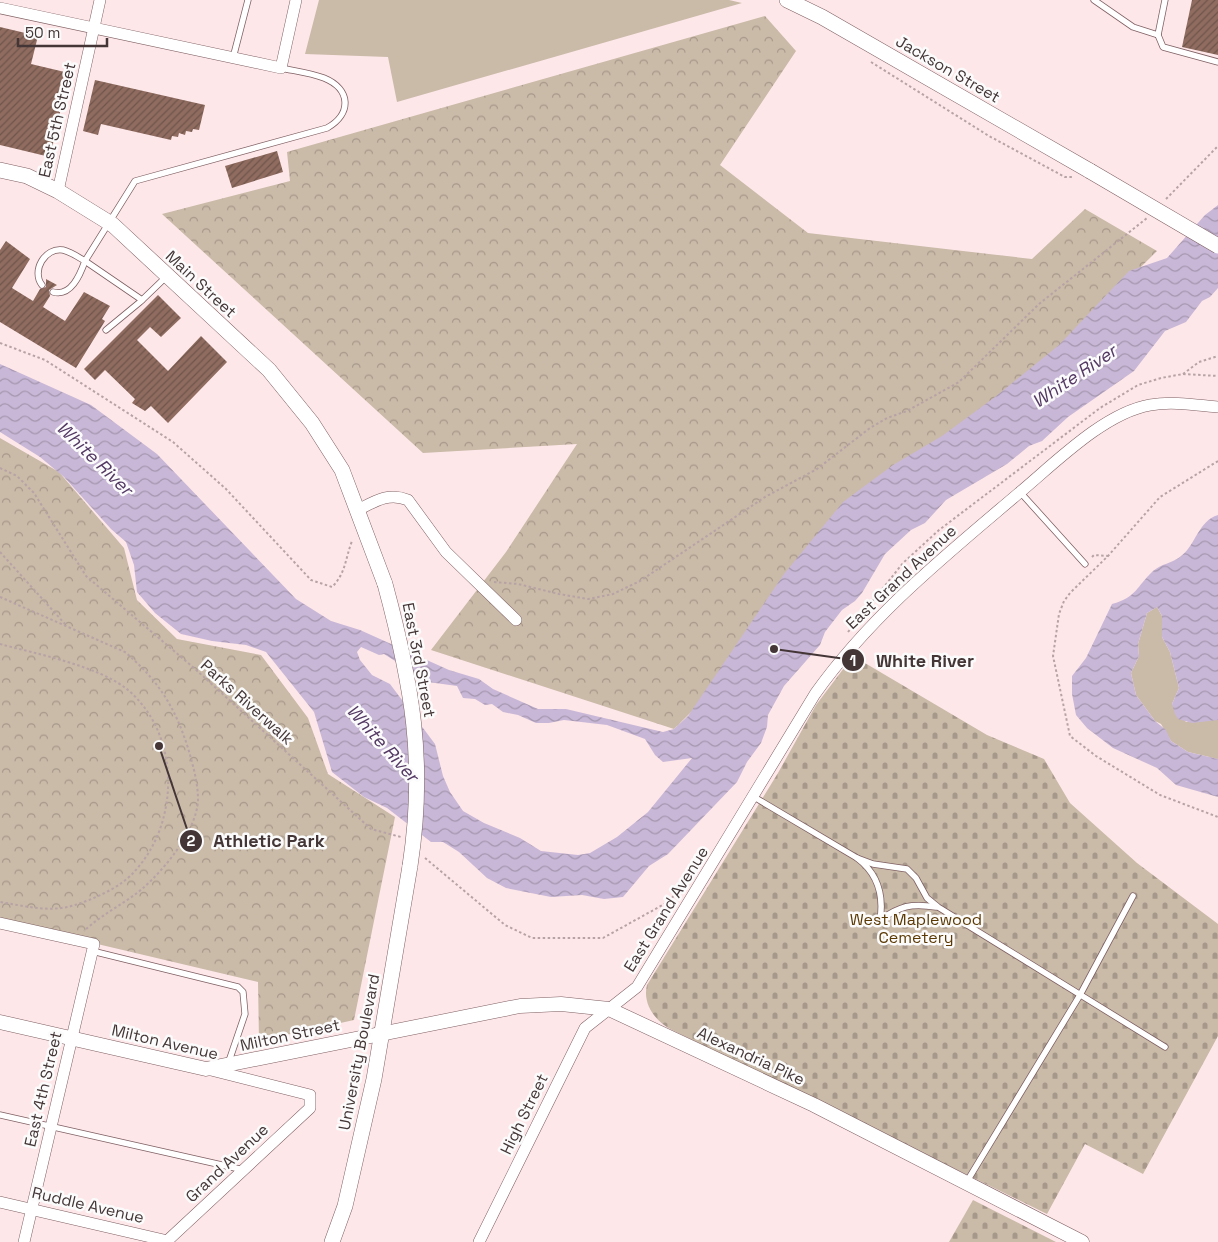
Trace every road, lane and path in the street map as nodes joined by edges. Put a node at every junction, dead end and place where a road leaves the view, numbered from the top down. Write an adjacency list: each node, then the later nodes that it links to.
1 (100, 0): 8 (street, East 5th Street)
2 (248, 0): 10 (lane)
3 (296, 0): 13 (street)
4 (787, 0): 21 (main road, Jackson Street, bridge)
5 (1094, 0): 9 (lane)
6 (1165, 0): 9 (lane)
7 (0, 8): 8 (street)
8 (94, 27): 10 (street); 17 (street, East 5th Street)
9 (1158, 35): 12 (lane)
10 (233, 58): 13 (street)
11 (865, 58): 16 (path)
12 (1218, 62)
13 (281, 68): 20 (lane)
14 (1218, 146): 18 (path)
15 (0, 170): 17 (main road, Main Street)
16 (1076, 178)
17 (58, 191): 20 (main road, Main Street)
18 (1160, 205)
19 (1153, 212): 41 (path)
20 (109, 223): 22 (lane); 23 (main road, Main Street)
21 (1218, 246)
22 (85, 261): 24 (lane); 25 (lane); 26 (lane)
23 (166, 276): 26 (lane); 34 (main road, Main Street)
24 (42, 285)
25 (53, 292)
26 (142, 300): 27 (lane)
27 (106, 330)
28 (0, 343): 37 (path)
29 (1218, 356): 30 (path)
30 (1183, 374)
31 (1218, 407): 35 (street, East Grand Avenue)
32 (1218, 461): 39 (path)
33 (0, 468): 48 (path, Parks Riverwalk)
34 (342, 470): 36 (main road, East 3rd Street)
35 (1020, 492): 40 (lane); 46 (street, East Grand Avenue)
36 (358, 510): 41 (street); 51 (main road, East 3rd Street, bridge)
37 (352, 541)
38 (0, 552): 44 (path)
39 (1108, 556): 40 (path); 47 (path)
40 (1085, 564)
41 (480, 585): 43 (street)
42 (0, 597): 44 (path)
43 (516, 620)
44 (66, 626): 57 (path)
45 (0, 644): 53 (path)
46 (754, 797): 50 (lane); 60 (street, East Grand Avenue)
47 (1218, 817)
48 (401, 838)
49 (423, 856): 56 (path)
50 (857, 858): 54 (lane); 54 (lane)
51 (410, 866): 62 (main road, University Boulevard)
52 (1133, 896): 59 (lane)
53 (0, 902)
54 (938, 908): 59 (lane)
55 (0, 923): 57 (street)
56 (506, 925)
57 (75, 940): 58 (street)
58 (93, 948): 63 (street, East 4th Street); 65 (lane)
59 (1080, 995): 64 (lane); 71 (lane)
60 (609, 1009): 62 (street, Alexandria Pike); 71 (street, Alexandria Pike); 77 (street, High Street)
61 (0, 1022): 63 (street, Milton Avenue)
62 (382, 1034): 65 (street, Milton Street); 76 (main road, University Boulevard)
63 (72, 1038): 66 (street, Milton Avenue); 69 (street, East 4th Street)
64 (1165, 1046)
65 (227, 1066): 66 (street, Milton Street)
66 (206, 1069): 67 (street, Milton Avenue)
67 (310, 1108): 70 (street, Grand Avenue)
68 (0, 1115): 69 (lane)
69 (51, 1126): 70 (lane); 73 (street, East 4th Street)
70 (244, 1170): 74 (street, Grand Avenue)
71 (966, 1183): 78 (street, Alexandria Pike)
72 (0, 1202): 73 (street, Ruddle Avenue)
73 (32, 1209): 74 (street, Ruddle Avenue); 75 (street, East 4th Street)
74 (167, 1241)
75 (24, 1242)
76 (332, 1242)
77 (479, 1242)
78 (1082, 1242)

